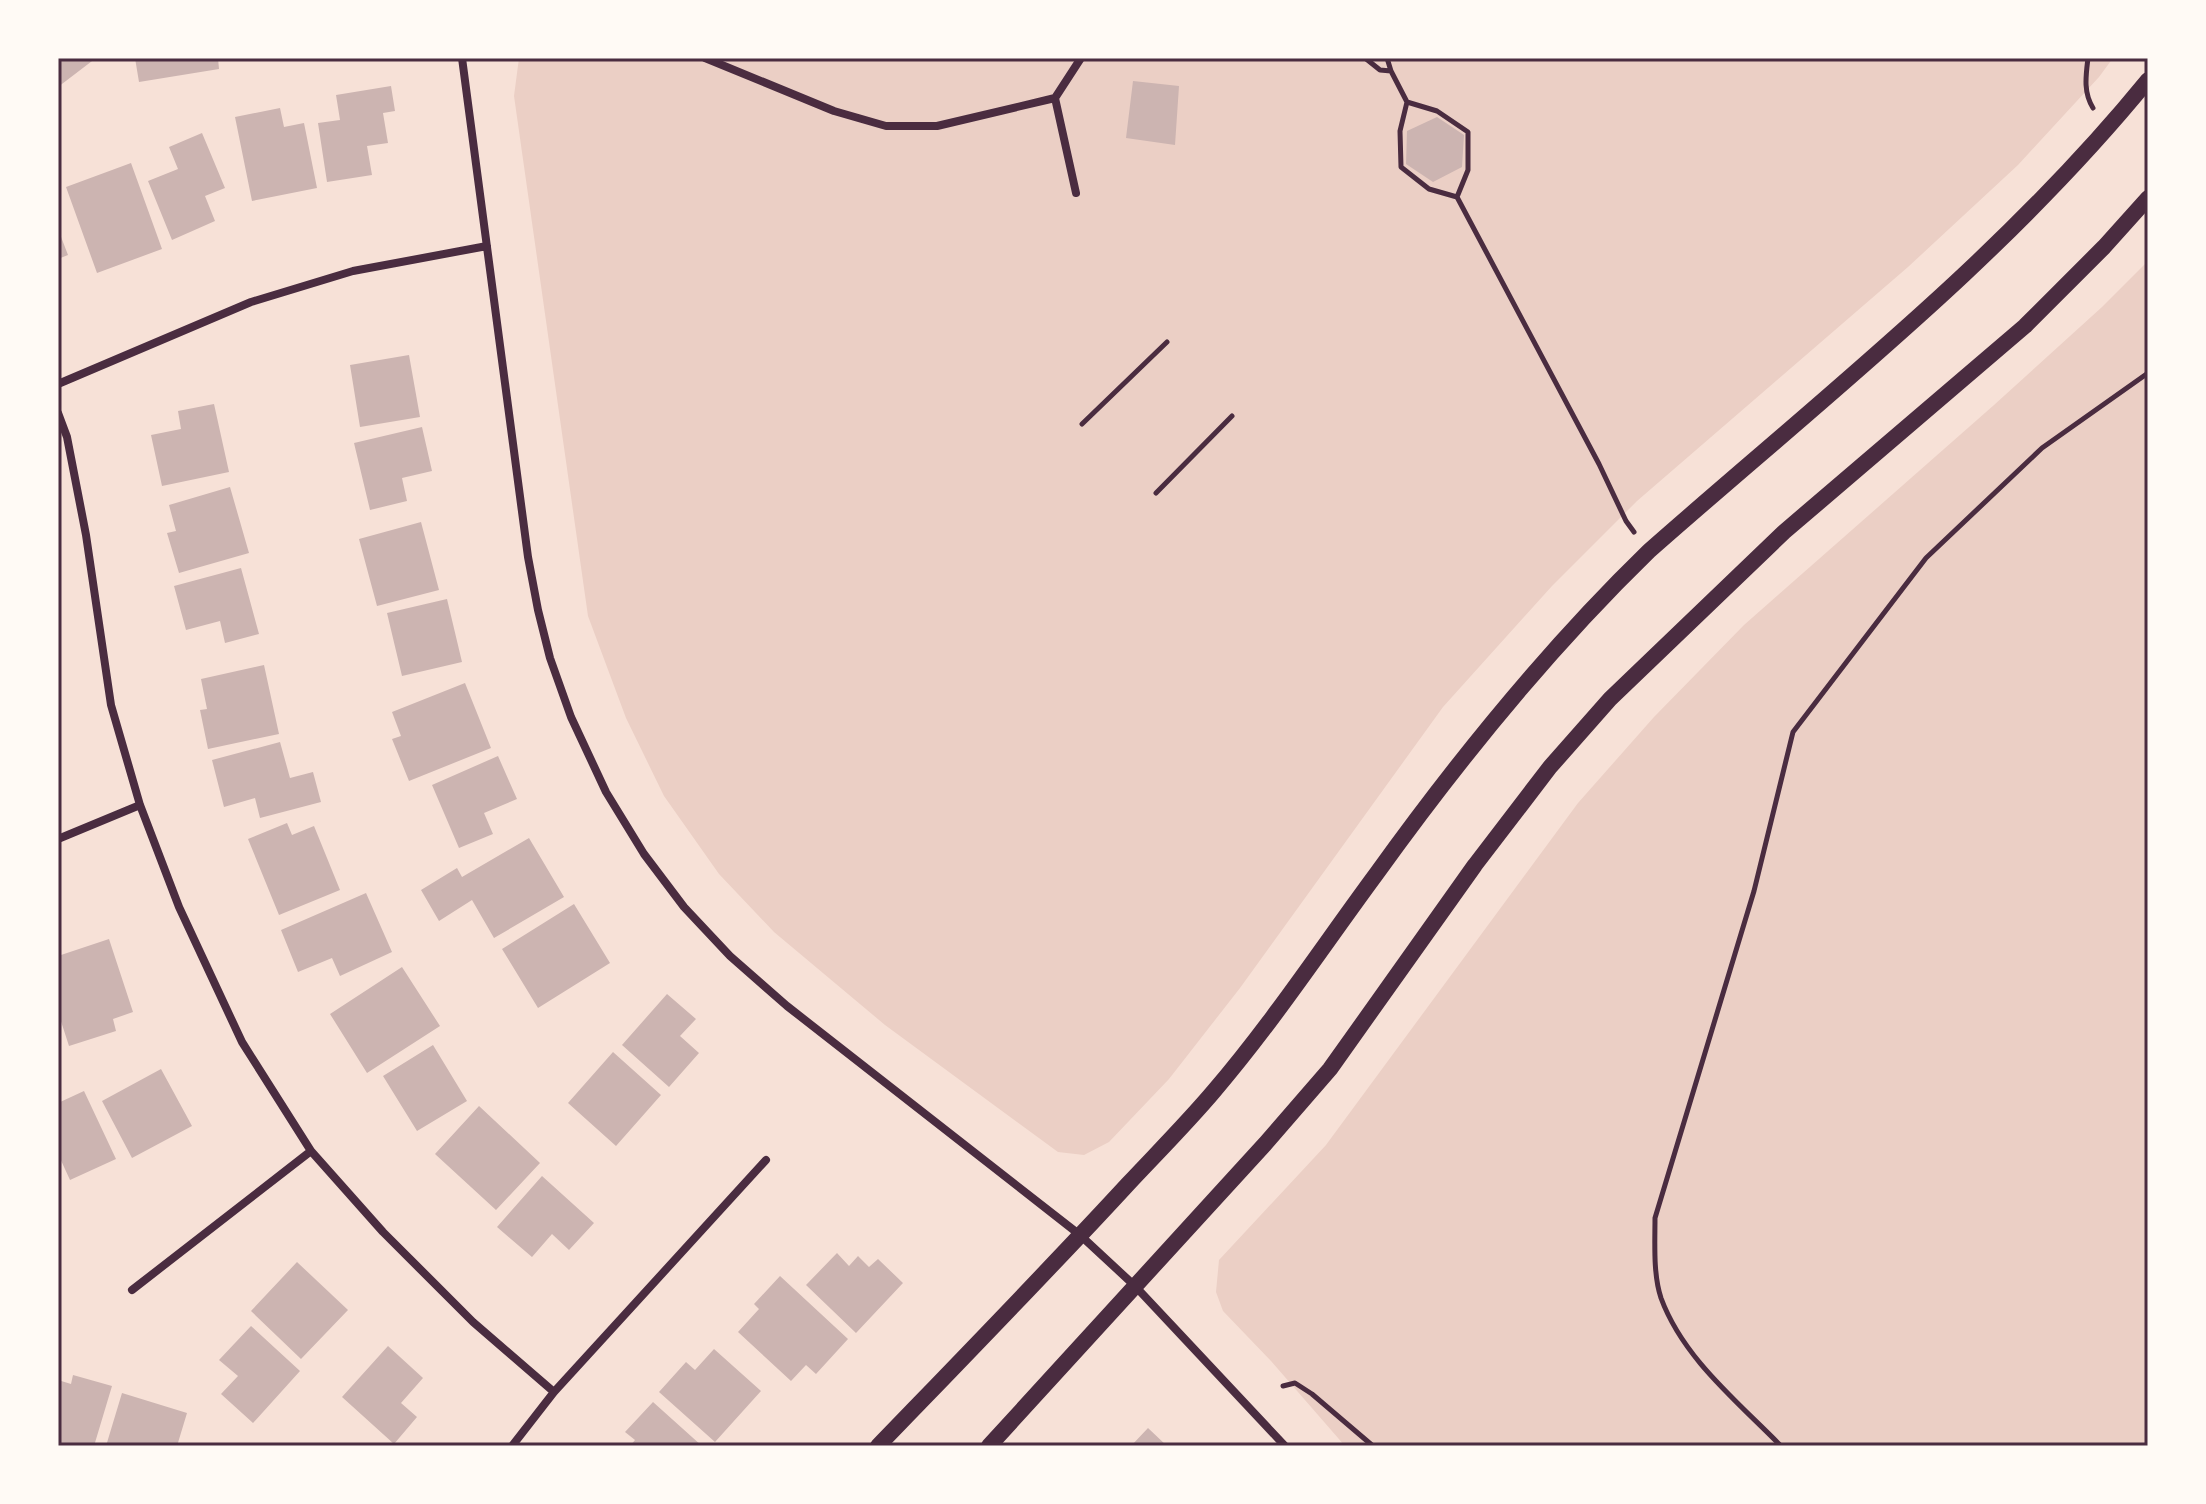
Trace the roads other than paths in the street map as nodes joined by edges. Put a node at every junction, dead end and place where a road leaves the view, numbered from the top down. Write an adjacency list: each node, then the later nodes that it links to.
1 (462, 58): 8 (street)
2 (705, 58): 5 (street)
3 (1081, 58): 5 (street)
4 (2148, 80): 15 (main road)
5 (1055, 98): 6 (street)
6 (1076, 193)
7 (2148, 198): 16 (main road)
8 (487, 246): 9 (street); 15 (street)
9 (58, 384)
10 (58, 413): 11 (street)
11 (140, 805): 12 (street); 13 (street)
12 (58, 839)
13 (311, 1151): 17 (street); 18 (street)
14 (766, 1160): 18 (street)
15 (1080, 1235): 16 (street); 20 (main road)
16 (1135, 1286): 21 (main road); 22 (street)
17 (132, 1290)
18 (554, 1392): 19 (street)
19 (512, 1446)
20 (878, 1446)
21 (989, 1446)
22 (1285, 1446)

